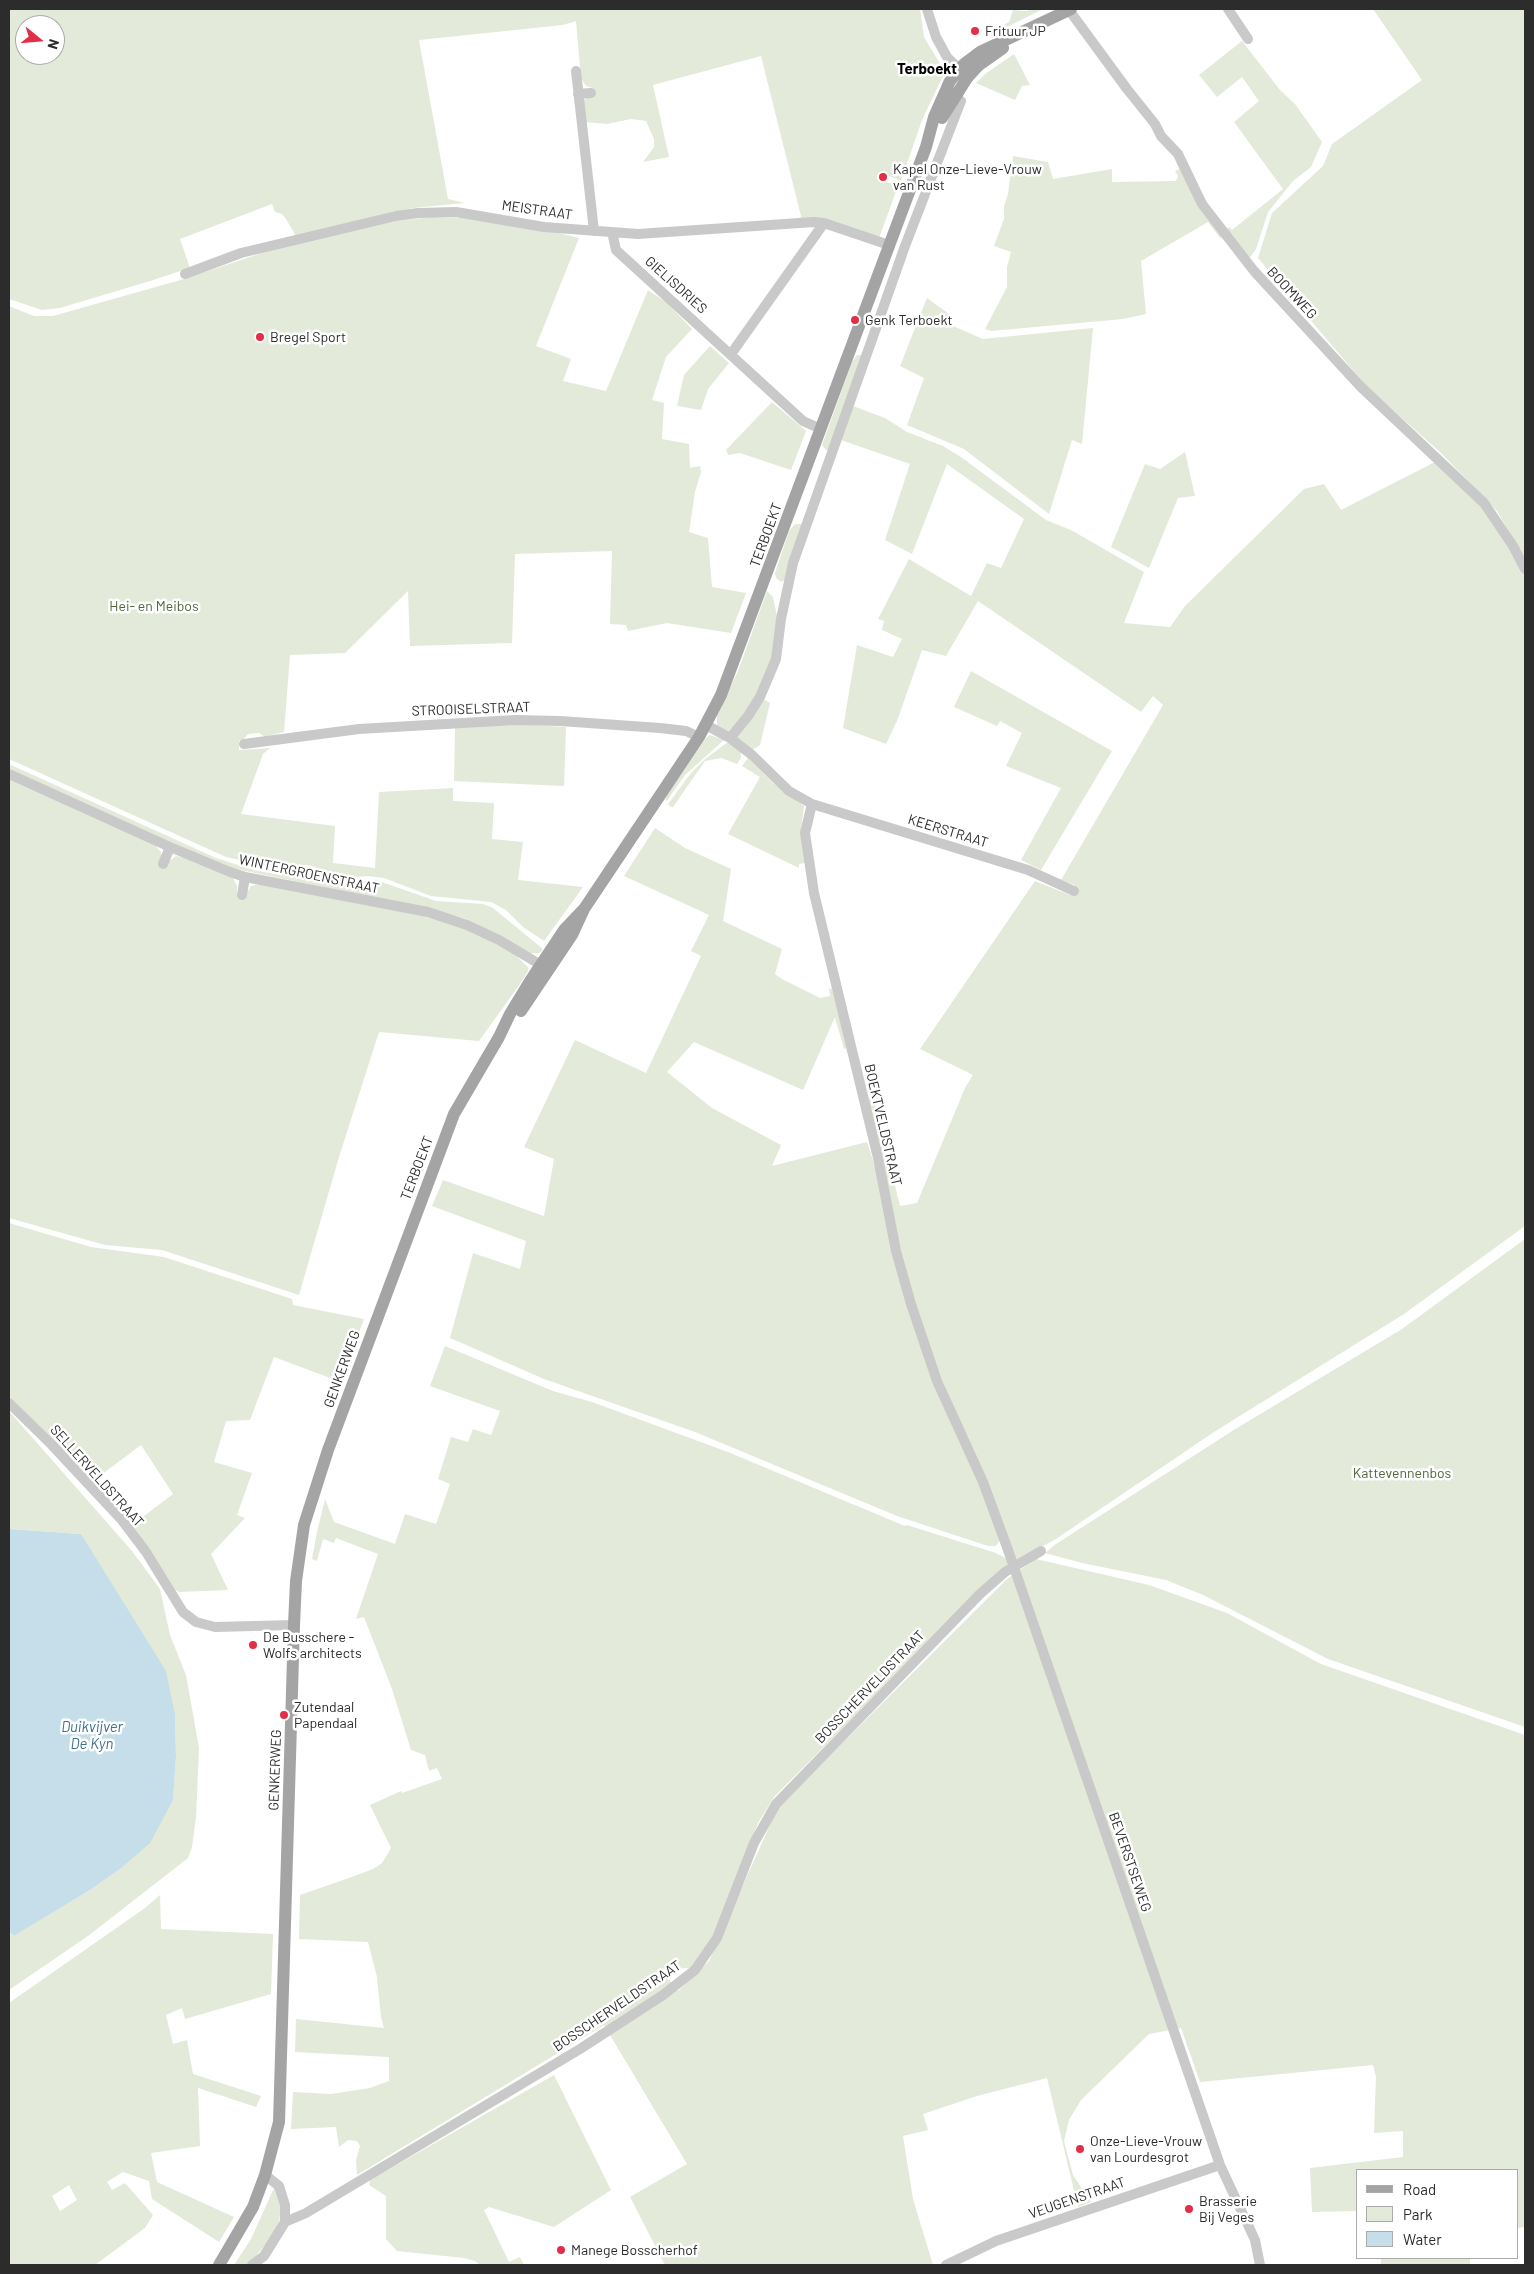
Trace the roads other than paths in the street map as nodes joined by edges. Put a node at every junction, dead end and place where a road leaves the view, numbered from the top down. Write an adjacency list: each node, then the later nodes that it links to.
1 (927, 9): 6 (street)
2 (1070, 9): 6 (main road, TERBOEKT); 17 (street, BOOMWEG)
3 (1228, 9): 4 (street)
4 (1248, 39)
5 (576, 71): 9 (street)
6 (963, 74): 8 (main road, TERBOEKT)
7 (591, 93): 9 (street)
8 (950, 93): 13 (main road, TERBOEKT); 20 (street)
9 (578, 94): 11 (street)
10 (824, 223): 12 (street, MEISTRAAT); 13 (street, MEISTRAAT); 15 (street)
11 (594, 231): 12 (street, MEISTRAAT); 14 (street, MEISTRAAT)
12 (612, 232): 15 (street, GIELISDRIES)
13 (889, 245): 16 (main road, TERBOEKT)
14 (184, 274)
15 (731, 354): 16 (street, GIELISDRIES)
16 (821, 429): 18 (main road, TERBOEKT)
17 (1525, 569)
18 (706, 725): 19 (main road, TERBOEKT); 20 (street)
19 (699, 737): 21 (street, STROOISELSTRAAT); 29 (main road, TERBOEKT)
20 (730, 738): 23 (street)
21 (244, 744)
22 (9, 774): 24 (street, WINTERGROENSTRAAT)
23 (812, 804): 27 (street, KEERSTRAAT); 33 (street, BOEKTVELDSTRAAT)
24 (170, 847): 25 (street); 26 (street, WINTERGROENSTRAAT)
25 (163, 864)
26 (245, 877): 28 (street); 29 (street, WINTERGROENSTRAAT)
27 (1074, 891)
28 (242, 895)
29 (545, 968): 30 (main road, TERBOEKT)
30 (377, 1316): 34 (main road, GENKERWEG)
31 (9, 1403): 34 (street, SELLERVELDSTRAAT)
32 (1041, 1552): 33 (street, BOSSCHERVELDSTRAAT)
33 (1015, 1568): 35 (street, BEVERSTSEWEG); 37 (street, BOSSCHERVELDSTRAAT)
34 (289, 1625): 36 (main road, GENKERWEG)
35 (1220, 2165): 40 (street, VEUGENSTRAAT); 41 (street, BEVERSTSEWEG)
36 (266, 2175): 37 (street); 38 (main road, GENKERWEG)
37 (285, 2222): 39 (street)
38 (219, 2265)
39 (252, 2265)
40 (946, 2265)
41 (1260, 2265)

